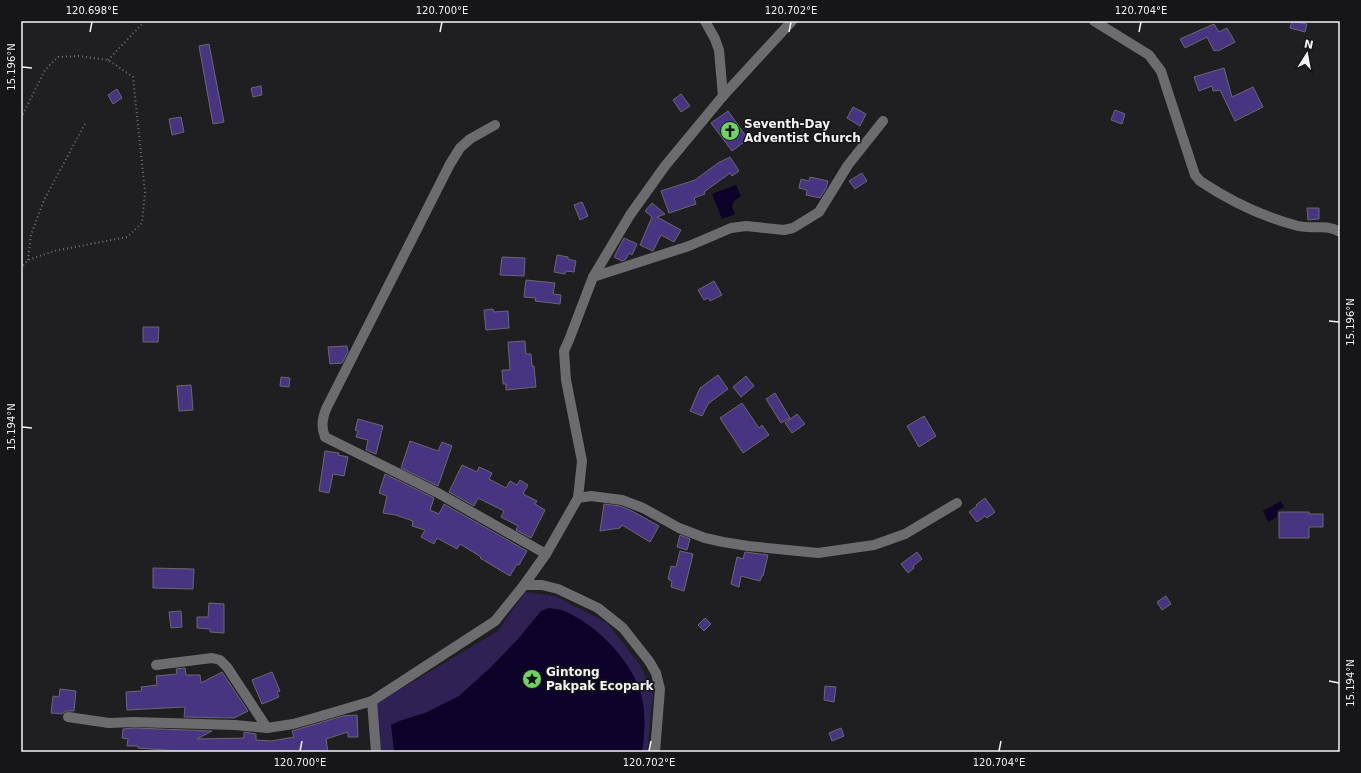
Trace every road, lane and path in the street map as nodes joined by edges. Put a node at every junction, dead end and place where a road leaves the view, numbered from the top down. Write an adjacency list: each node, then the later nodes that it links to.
1 (145, 21): 5 (path)
2 (704, 21): 6 (street)
3 (792, 21): 6 (street)
4 (1094, 21): 11 (street)
5 (108, 60): 7 (path); 12 (path)
6 (723, 96): 14 (street)
7 (21, 118)
8 (884, 121): 14 (street)
9 (86, 122): 12 (path)
10 (495, 125): 17 (street)
11 (1340, 232)
12 (28, 260): 13 (path)
13 (21, 268)
14 (593, 277): 15 (street)
15 (578, 498): 16 (street); 17 (street)
16 (957, 503)
17 (546, 554): 18 (street)
18 (524, 585): 20 (street); 24 (street)
19 (156, 665): 22 (street)
20 (372, 701): 22 (street); 23 (street)
21 (68, 718): 22 (street)
22 (267, 728)
23 (376, 752)
24 (655, 752)

